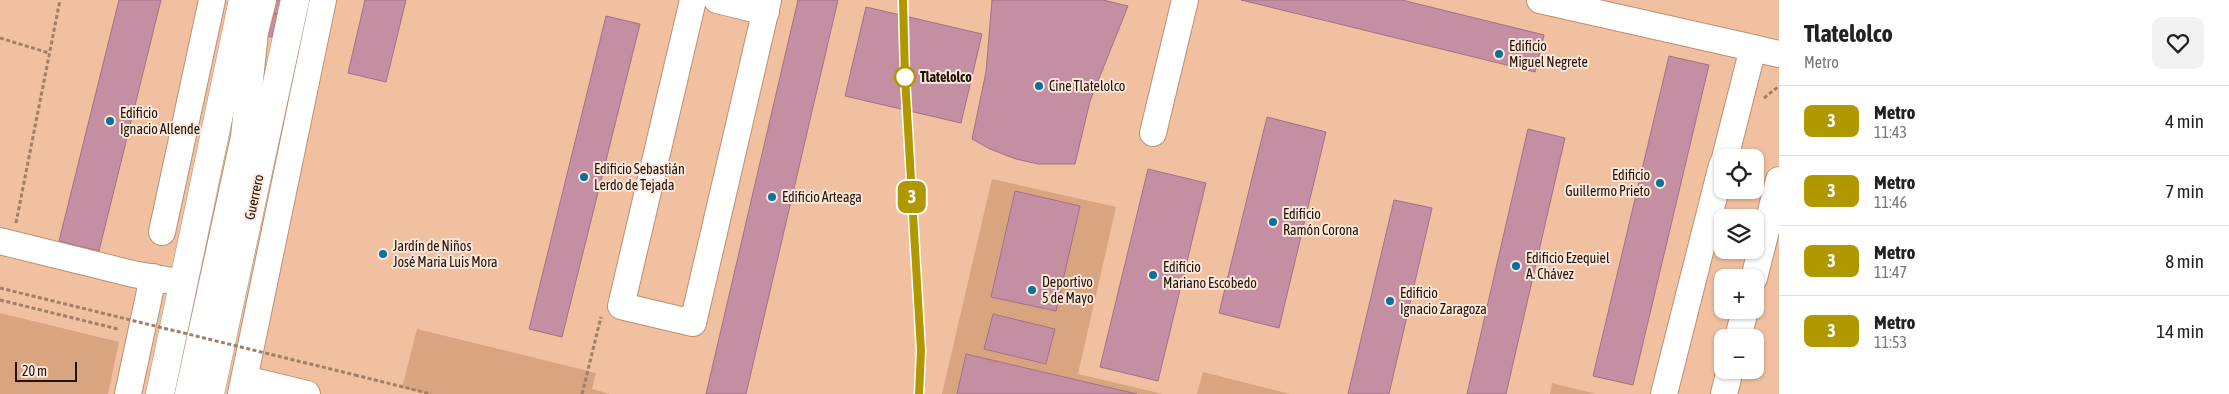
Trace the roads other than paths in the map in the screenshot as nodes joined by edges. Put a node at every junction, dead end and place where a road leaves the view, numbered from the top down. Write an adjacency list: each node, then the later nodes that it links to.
1 (212, 0): 14 (street)
2 (243, 0): 17 (main road)
3 (263, 0): 16 (street)
4 (287, 0): 16 (street)
5 (296, 0): 16 (main road, Guerrero)
6 (323, 0): 18 (street)
7 (693, 0): 11 (street)
8 (716, 0): 11 (street)
9 (1185, 0): 15 (street)
10 (1540, 0): 12 (street)
11 (767, 6)
12 (1753, 48): 13 (street); 19 (street)
13 (1779, 54)
14 (184, 131): 17 (street); 24 (street)
15 (1153, 133)
16 (255, 138): 18 (street); 21 (main road, Guerrero); 33 (street)
17 (214, 139): 28 (main road)
18 (293, 146): 22 (street)
19 (1726, 149)
20 (1779, 180): 26 (street)
21 (256, 188): 22 (street); 34 (main road, Guerrero)
22 (284, 194): 30 (street)
23 (1714, 197): 36 (street)
24 (162, 232)
25 (6, 243): 27 (street)
26 (1756, 269)
27 (153, 277): 28 (street); 31 (street)
28 (183, 283): 32 (main road)
29 (1728, 379): 37 (street)
30 (243, 386): 35 (street)
31 (128, 394)
32 (160, 394)
33 (188, 394)
34 (210, 394)
35 (307, 394)
36 (1664, 394)
37 (1724, 394)

